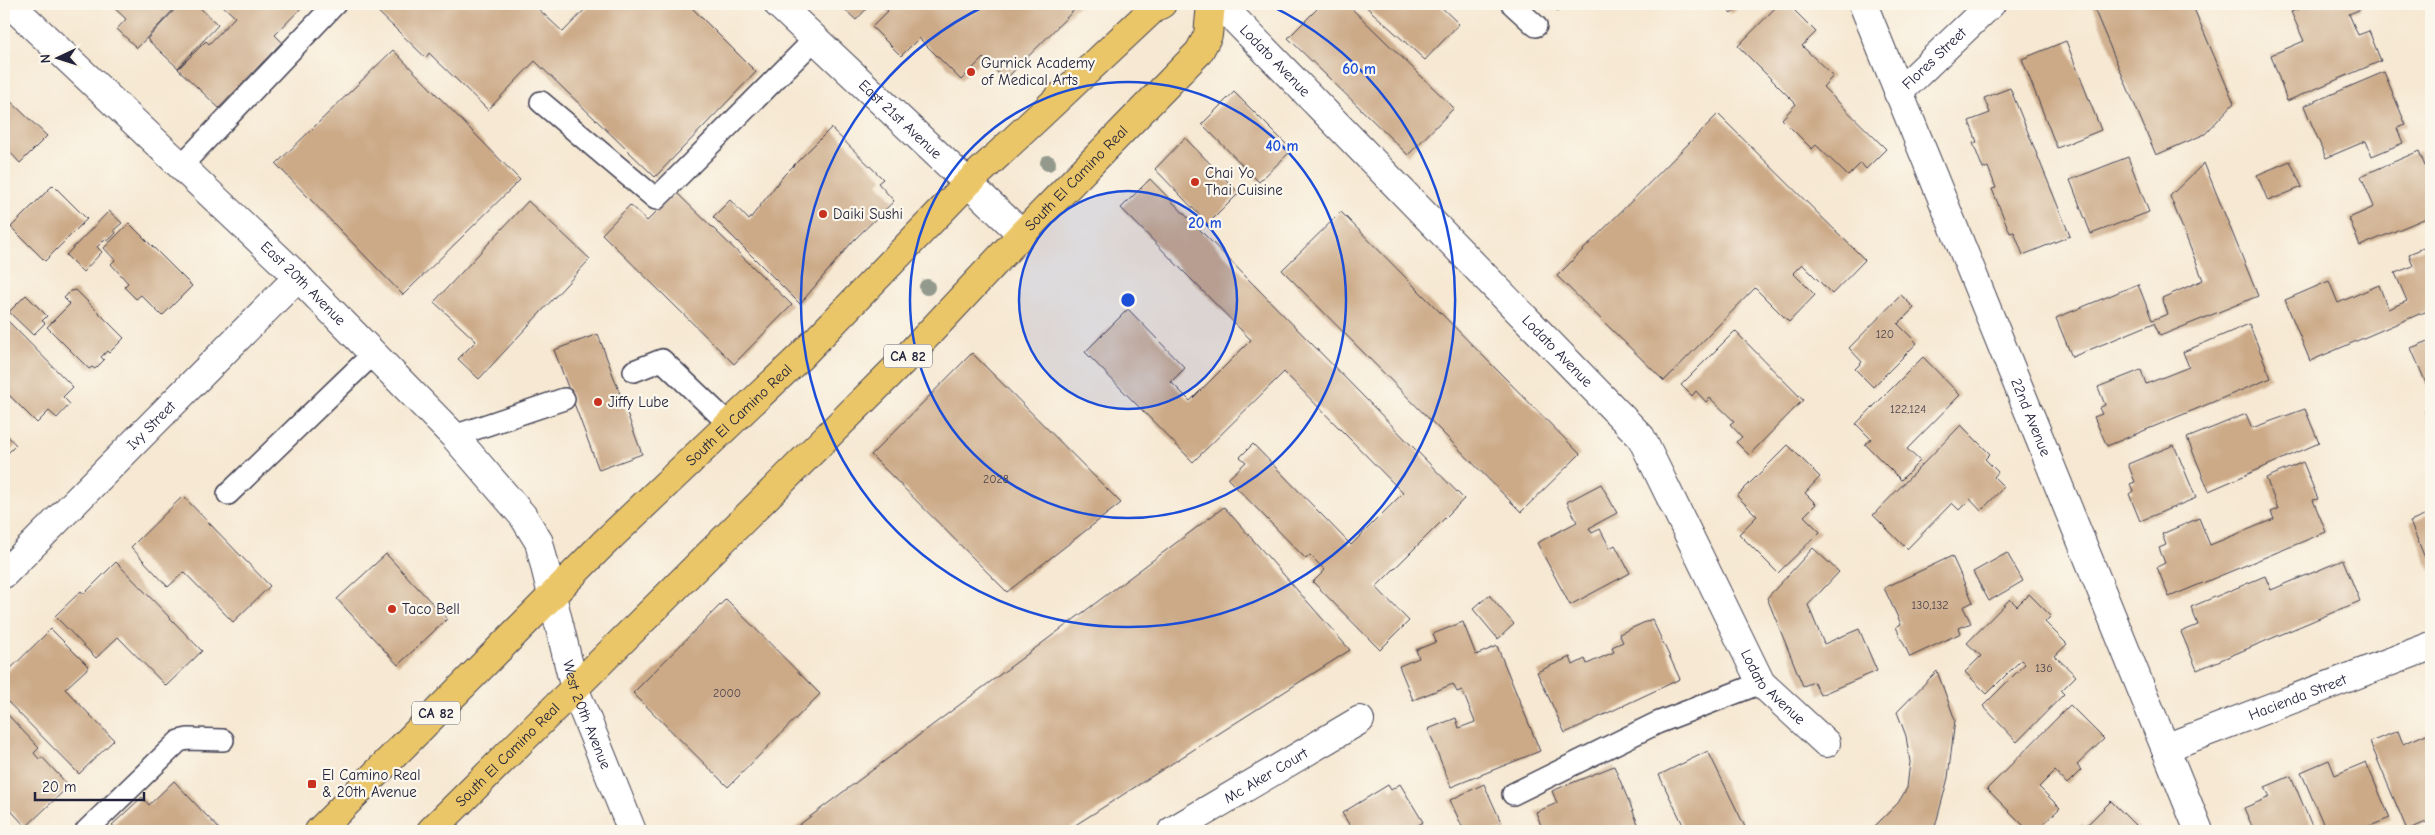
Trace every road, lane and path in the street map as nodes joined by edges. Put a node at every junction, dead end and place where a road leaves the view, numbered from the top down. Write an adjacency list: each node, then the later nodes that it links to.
1 (10, 4): 14 (street, East 20th Avenue)
2 (335, 4): 14 (lane)
3 (778, 4): 11 (street, East 21st Avenue)
4 (1162, 4): 15 (main road, South El Camino Real / CA 82)
5 (1211, 4): 16 (main road, South El Camino Real / CA 82)
6 (1220, 4): 27 (street, Lodato Avenue)
7 (1512, 4): 10 (lane)
8 (1863, 4): 12 (street, 22nd Avenue)
9 (1991, 4): 12 (street, Flores Street)
10 (1536, 26)
11 (815, 39): 13 (lane); 15 (street, East 21st Avenue)
12 (1898, 93): 32 (street, 22nd Avenue)
13 (541, 102)
14 (181, 166): 17 (street, East 20th Avenue)
15 (968, 183): 16 (street, East 21st Avenue); 21 (main road, South El Camino Real / CA 82)
16 (1022, 234): 28 (main road, South El Camino Real / CA 82)
17 (298, 277): 18 (street, East 20th Avenue); 24 (street, Ivy Street)
18 (374, 354): 22 (street, East 20th Avenue); 23 (lane)
19 (634, 371): 21 (lane)
20 (564, 399): 22 (lane)
21 (729, 424): 25 (main road, South El Camino Real / CA 82)
22 (454, 436): 25 (street, East 20th Avenue)
23 (228, 494)
24 (4, 574)
25 (553, 594): 28 (street, West 20th Avenue); 35 (main road, South El Camino Real / CA 82)
26 (2431, 646): 32 (street, Hacienda Street)
27 (1760, 683): 31 (street, Lodato Avenue); 33 (lane)
28 (575, 690): 36 (main road, South El Camino Real / CA 82); 37 (street, West 20th Avenue)
29 (1360, 720): 38 (street, Mc Aker Court)
30 (223, 740): 34 (lane)
31 (1826, 743)
32 (2165, 748): 39 (street, 22nd Avenue)
33 (1513, 794)
34 (86, 831)
35 (319, 831)
36 (431, 831)
37 (632, 831)
38 (1172, 831)
39 (2199, 831)

